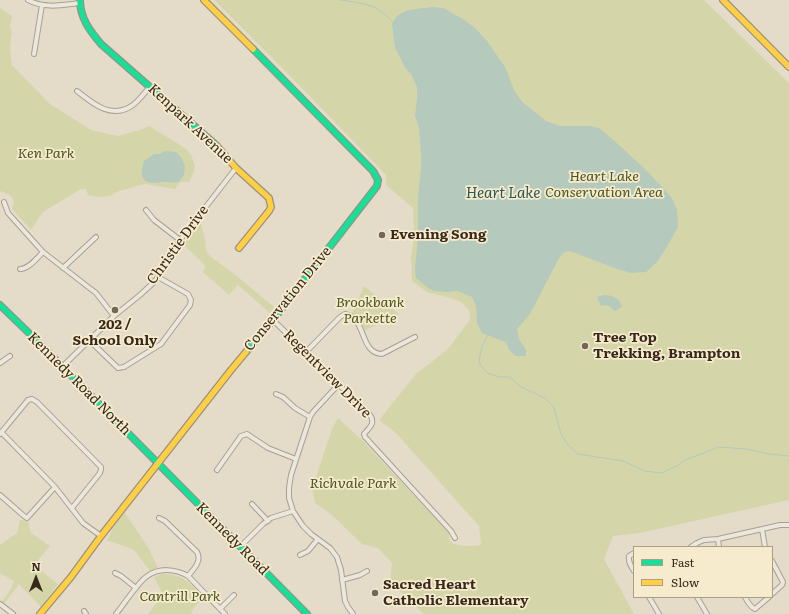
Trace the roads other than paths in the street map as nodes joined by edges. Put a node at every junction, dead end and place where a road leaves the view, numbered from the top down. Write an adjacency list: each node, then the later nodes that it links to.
1 (28, 0): 5 (street)
2 (204, 0): 22 (street, Conservation Drive)
3 (723, 0): 7 (street)
4 (80, 1): 5 (street); 8 (street, Kenpark Avenue)
5 (42, 5): 6 (street)
6 (34, 54)
7 (789, 67)
8 (150, 86): 9 (street); 10 (street, Kenpark Avenue)
9 (77, 91)
10 (236, 168): 14 (street, Christie Drive); 15 (street, Kenpark Avenue)
11 (4, 202): 16 (street)
12 (146, 210): 14 (street)
13 (96, 237): 17 (street)
14 (180, 240): 19 (street, Christie Drive)
15 (240, 248)
16 (43, 252): 17 (street); 18 (street)
17 (64, 268): 21 (street)
18 (20, 269)
19 (158, 276): 21 (street, Christie Drive); 24 (street)
20 (0, 305): 28 (street, Kennedy Road North)
21 (114, 316): 24 (street, Christie Drive)
22 (273, 320): 25 (street, Regentview Drive); 34 (street, Conservation Drive)
23 (415, 337): 25 (street)
24 (89, 340): 28 (street, Christie Drive)
25 (306, 352): 29 (street, Regentview Drive)
26 (10, 356): 27 (street)
27 (0, 364)
28 (62, 367): 34 (street, Kennedy Road North)
29 (339, 384): 31 (street); 46 (street, Regentview Drive)
30 (276, 394): 31 (street)
31 (310, 417): 33 (street)
32 (0, 433): 36 (street); 39 (street)
33 (296, 459): 35 (street); 40 (street)
34 (157, 464): 45 (street, Conservation Drive); 52 (street, Kennedy Road)
35 (217, 470)
36 (55, 487): 37 (street); 39 (street)
37 (0, 495)
38 (252, 504): 42 (street)
39 (72, 508): 45 (street)
40 (293, 511): 42 (street); 48 (street)
41 (159, 518): 59 (street)
42 (268, 521): 52 (street)
43 (789, 525): 44 (street)
44 (762, 529): 47 (street); 51 (street)
45 (101, 536): 71 (street, Conservation Drive)
46 (455, 538)
47 (718, 538): 49 (street); 50 (street)
48 (318, 539): 54 (street); 60 (street)
49 (692, 546)
50 (719, 546)
51 (765, 546)
52 (240, 547): 74 (street, Kennedy Road)
53 (633, 554): 56 (street)
54 (300, 555)
55 (773, 563): 62 (street)
56 (633, 569)
57 (367, 571): 60 (street)
58 (115, 573): 61 (street)
59 (188, 576): 61 (street); 69 (street)
60 (342, 580): 75 (street)
61 (136, 588): 72 (street)
62 (773, 593)
63 (234, 595): 69 (street)
64 (650, 598): 76 (street)
65 (698, 598): 77 (street)
66 (746, 598): 67 (street)
67 (768, 598)
68 (0, 605): 70 (street)
69 (220, 609): 73 (street)
70 (13, 614)
71 (40, 614)
72 (116, 614)
73 (226, 614)
74 (307, 614)
75 (353, 614)
76 (659, 614)
77 (707, 614)

